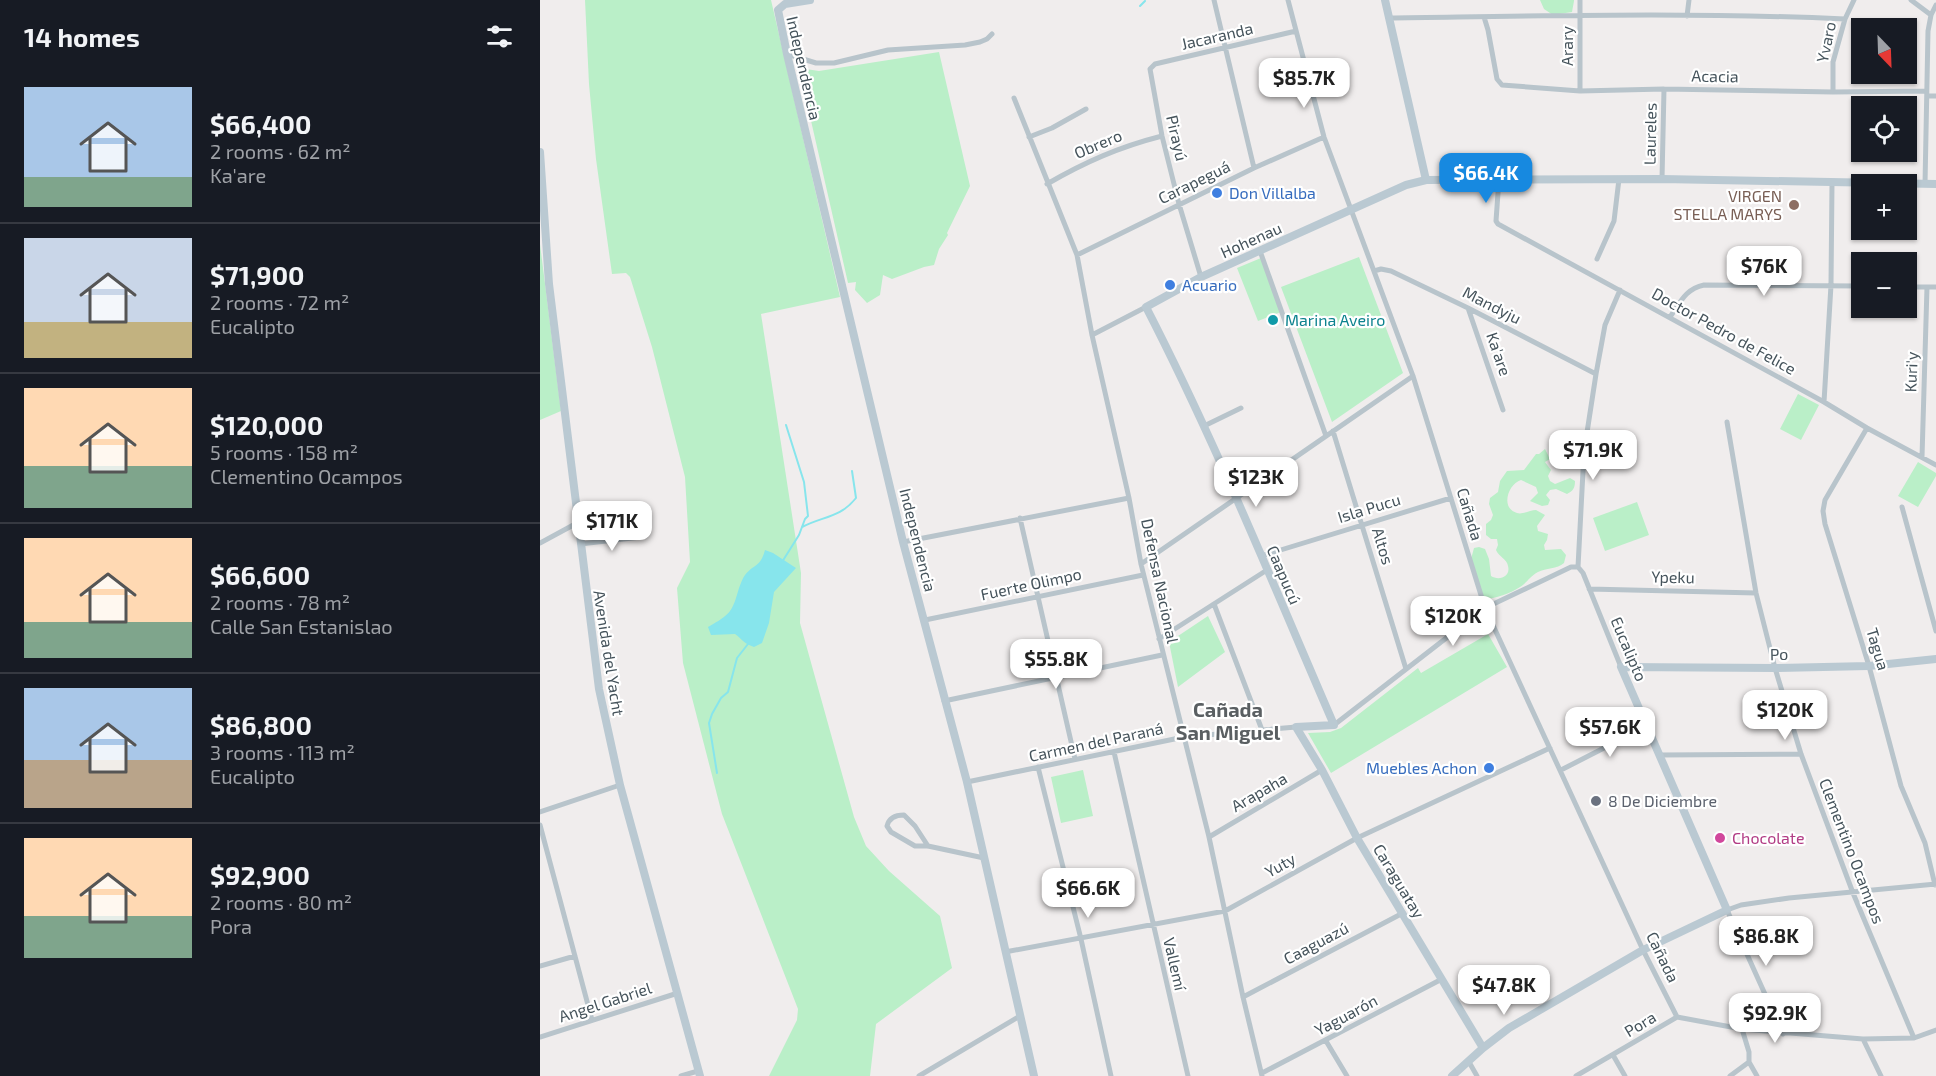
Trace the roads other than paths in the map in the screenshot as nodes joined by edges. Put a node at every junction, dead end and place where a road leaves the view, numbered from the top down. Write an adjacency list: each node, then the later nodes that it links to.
1 (810, 0): 19 (street, Independencia)
2 (1214, 0): 18 (street)
3 (1288, 0): 16 (street, Cañada)
4 (1385, 0): 14 (street)
5 (1580, 0): 11 (street, Arary)
6 (1689, 0): 12 (street)
7 (1854, 0): 15 (street, Yvaro)
8 (1911, 0): 10 (street)
9 (1936, 4): 10 (street)
10 (1931, 15): 24 (street)
11 (1580, 16): 12 (street); 13 (street); 22 (street, Arary)
12 (1687, 16): 15 (street)
13 (1484, 17): 14 (street); 22 (street, Acacia)
14 (1388, 18): 36 (street)
15 (1845, 18): 23 (street, Yvaro)
16 (1296, 31): 18 (street, Jacaranda); 30 (street, Cañada)
17 (992, 34): 19 (street)
18 (1224, 49): 20 (street, Jacaranda); 32 (street)
19 (786, 54): 78 (street, Independencia)
20 (1150, 73): 28 (street, Pirayú)
21 (1664, 88): 22 (street, Acacia); 23 (street, Acacia); 35 (street, Laureles)
22 (1580, 91)
23 (1833, 92): 24 (street, Acacia)
24 (1927, 94): 25 (street, Acacia); 39 (street)
25 (1936, 96)
26 (1014, 98): 29 (street, Defensa Nacional)
27 (1086, 109): 29 (street)
28 (1162, 136): 38 (street, Obrero); 41 (street, Pirayú)
29 (1029, 137): 38 (street, Defensa Nacional)
30 (1324, 137): 32 (street, Carapeguá); 42 (street, Cañada)
31 (540, 152): 75 (street, Avenida del Yacht)
32 (1254, 168): 41 (street, Carapeguá)
33 (1499, 179): 34 (street, Hohenau); 36 (street, Hohenau); 53 (street, Doctor Pedro de Felice)
34 (1619, 179): 35 (street, Hohenau); 45 (street)
35 (1662, 179): 37 (street, Hohenau)
36 (1426, 180): 42 (street, Hohenau)
37 (1832, 183): 39 (street, Hohenau); 48 (street)
38 (1047, 184): 44 (street, Defensa Nacional)
39 (1924, 184): 40 (street, Hohenau)
40 (1936, 184)
41 (1179, 204): 44 (street, Carapeguá); 47 (street, Pirayú)
42 (1350, 210): 43 (street, Hohenau); 46 (street, Cañada)
43 (1260, 251): 47 (street, Hohenau); 67 (street)
44 (1077, 255): 57 (street, Defensa Nacional)
45 (1597, 260)
46 (1374, 271): 55 (street, Mandyju); 59 (street, Cañada)
47 (1201, 277): 54 (street, Hohenau)
48 (1831, 285): 49 (street); 56 (street); 60 (street)
49 (1851, 286)
50 (1917, 287): 51 (street)
51 (1927, 287): 52 (street); 68 (street, Kuri'y)
52 (1936, 287)
53 (1620, 290): 56 (street, Doctor Pedro de Felice); 58 (street, Eucalipto)
54 (1146, 306): 57 (street, Hohenau); 64 (street, Caapucú)
55 (1468, 308): 58 (street, Mandyju); 62 (street, Ka'are)
56 (1670, 317): 60 (street, Doctor Pedro de Felice)
57 (1092, 335): 70 (street, Defensa Nacional)
58 (1596, 374): 83 (street, Eucalipto)
59 (1413, 376): 66 (street); 72 (street, Cañada)
60 (1824, 402): 65 (street, Doctor Pedro de Felice)
61 (1241, 408): 64 (street)
62 (1503, 410)
63 (1727, 422): 87 (street, Clementino Ocampos)
64 (1204, 426): 71 (street, Caapucú)
65 (1867, 428): 68 (street, Doctor Pedro de Felice); 96 (street, Tagua)
66 (1333, 431): 67 (street); 76 (street, Altos)
67 (1326, 436): 71 (street)
68 (1922, 457): 69 (street, Doctor Pedro de Felice)
69 (1936, 465)
70 (1129, 498): 74 (street); 82 (street, Defensa Nacional)
71 (1238, 498): 81 (street, Caapucú); 82 (street)
72 (1450, 498): 76 (street, Isla Pucu); 90 (street, Cañada)
73 (1902, 507): 92 (street)
74 (1020, 518): 78 (street); 88 (street)
75 (577, 523): 79 (street); 80 (street, Avenida del Yacht)
76 (1362, 524): 81 (street, Isla Pucu); 99 (street, Altos)
77 (641, 537): 80 (street)
78 (903, 542): 91 (street, Independencia)
79 (540, 543)
80 (580, 544): 116 (street, Avenida del Yacht)
81 (1261, 556): 84 (street, Caapucú)
82 (1141, 564): 85 (street, Defensa Nacional)
83 (1578, 567): 86 (street, Eucalipto); 90 (street)
84 (1267, 570): 89 (street); 102 (street, Caapucú)
85 (1143, 575): 88 (street, Fuerte Olimpo); 93 (street, Defensa Nacional)
86 (1589, 589): 87 (street, Ypeku); 97 (street, Eucalipto)
87 (1756, 593): 98 (street, Clementino Ocampos)
88 (1037, 596): 91 (street, Fuerte Olimpo); 100 (street)
89 (1214, 604): 93 (street); 105 (street)
90 (1485, 608): 99 (street); 107 (street, Cañada)
91 (925, 620): 101 (street, Independencia)
92 (1936, 631)
93 (1159, 639): 94 (street, Defensa Nacional)
94 (1162, 655): 100 (street); 106 (street, Defensa Nacional)
95 (1936, 659): 96 (street, Po)
96 (1869, 666): 98 (street, Po); 123 (street, Tagua)
97 (1621, 667): 98 (street, Po); 103 (street, Eucalipto)
98 (1775, 668): 109 (street, Clementino Ocampos)
99 (1406, 669): 102 (street)
100 (1056, 678): 101 (street); 111 (street)
101 (944, 701): 115 (street, Independencia)
102 (1334, 725): 104 (street, Carmen del Paraná)
103 (1647, 726): 110 (street, Eucalipto); 114 (street)
104 (1296, 727): 105 (street, Carmen del Paraná); 113 (street, Caraguatay)
105 (1262, 730): 106 (street, Carmen del Paraná)
106 (1184, 737): 108 (street, Carmen del Paraná); 119 (street, Defensa Nacional)
107 (1550, 747): 114 (street, Cañada); 120 (street, Yuty)
108 (1114, 752): 111 (street, Carmen del Paraná); 128 (street, Vallemí)
109 (1801, 754): 110 (street); 124 (street, Clementino Ocampos)
110 (1660, 755): 125 (street, Eucalipto)
111 (1076, 759): 112 (street, Carmen del Paraná)
112 (1038, 767): 115 (street, Carmen del Paraná); 129 (street)
113 (1322, 770): 119 (street, Arapaha); 120 (street, Caraguatay)
114 (1561, 770): 130 (street, Cañada)
115 (966, 782): 122 (street, Independencia)
116 (620, 786): 117 (street); 135 (street, Avenida del Yacht)
117 (540, 812)
118 (540, 825): 132 (street)
119 (1209, 837): 126 (street, Defensa Nacional)
120 (1358, 838): 126 (street, Yuty); 127 (street, Caraguatay)
121 (928, 846): 121 (street); 122 (street)
122 (984, 858): 131 (street, Independencia)
123 (1935, 884): 124 (street)
124 (1853, 893): 125 (street); 144 (street, Clementino Ocampos)
125 (1727, 910): 130 (street); 142 (street, Eucalipto)
126 (1225, 911): 128 (street, Yuty); 136 (street, Defensa Nacional)
127 (1402, 913): 134 (street, Caraguatay); 136 (street, Caaguazú)
128 (1153, 925): 129 (street, Yuty); 157 (street, Vallemí)
129 (1081, 939): 131 (street, Yuty); 156 (street)
130 (1643, 950): 138 (street, Cañada); 147 (street)
131 (1005, 952): 137 (street, Independencia)
132 (575, 956): 133 (street); 139 (street)
133 (540, 966)
134 (1442, 979): 146 (street, Yaguarón); 147 (street, Caraguatay)
135 (678, 993): 139 (street, Angel Gabriel); 151 (street, Avenida del Yacht)
136 (1243, 997): 152 (street, Defensa Nacional)
137 (1020, 1016): 154 (street); 155 (street, Independencia)
138 (1677, 1017): 140 (street, Pora); 148 (street, Pora)
139 (592, 1020): 143 (street, Angel Gabriel)
140 (1742, 1029): 142 (street, Pora); 150 (street)
141 (1936, 1030): 144 (street, Pora)
142 (1783, 1034): 145 (street, Pora)
143 (540, 1037)
144 (1914, 1038): 145 (street, Pora)
145 (1863, 1039): 165 (street)
146 (1326, 1041): 152 (street, Yaguarón); 158 (street)
147 (1483, 1048): 149 (street)
148 (1613, 1055): 161 (street, Pora); 162 (street)
149 (1469, 1062): 159 (street); 160 (street)
150 (1749, 1062): 163 (street); 164 (street)
151 (699, 1073): 153 (street)
152 (1262, 1075)
153 (681, 1076)
154 (919, 1076)
155 (1034, 1076)
156 (1111, 1076)
157 (1188, 1076)
158 (1347, 1076)
159 (1452, 1076)
160 (1477, 1076)
161 (1576, 1076)
162 (1625, 1076)
163 (1730, 1076)
164 (1757, 1076)
165 (1881, 1076)

